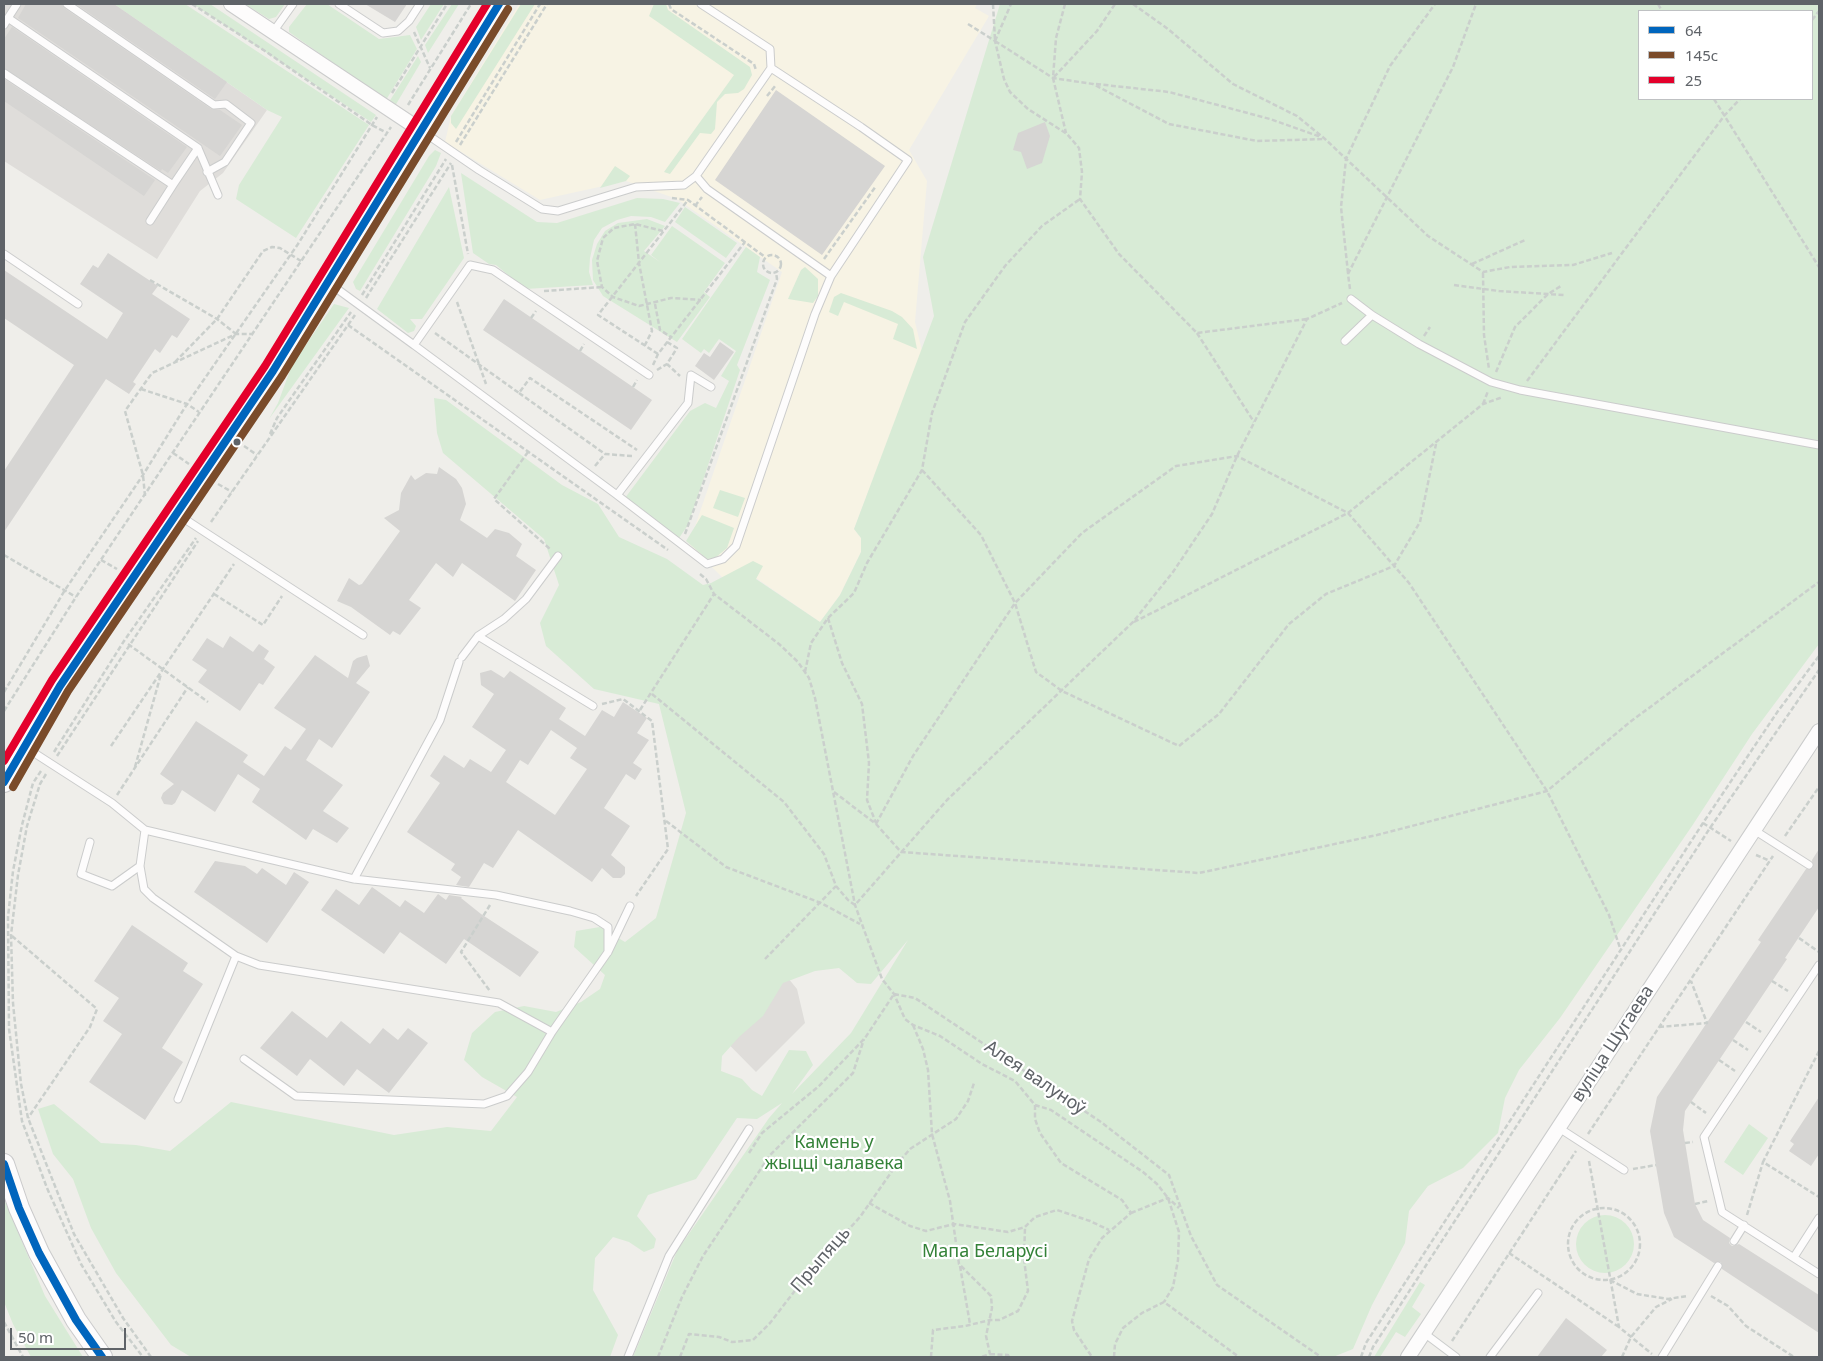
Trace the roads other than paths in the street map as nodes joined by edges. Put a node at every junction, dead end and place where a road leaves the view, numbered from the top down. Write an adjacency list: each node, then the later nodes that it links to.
1 (17, 4): 9 (lane)
2 (67, 4): 15 (lane)
3 (231, 4): 10 (street)
4 (293, 4): 10 (lane)
5 (339, 4): 6 (lane)
6 (420, 4)
7 (499, 4): 13 (main road)
8 (701, 4): 11 (lane)
9 (6, 22): 14 (lane)
10 (273, 32): 13 (street)
11 (771, 68): 16 (lane); 21 (lane)
12 (4, 73): 17 (lane)
13 (422, 131): 16 (lane); 22 (main road)
14 (198, 148): 15 (lane); 17 (lane)
15 (207, 172): 18 (lane)
16 (696, 176): 21 (lane)
17 (174, 185): 19 (lane)
18 (218, 195)
19 (150, 221)
20 (4, 254): 24 (lane)
21 (831, 276): 31 (lane)
22 (328, 283): 27 (lane); 32 (main road)
23 (1351, 299): 25 (lane)
24 (78, 304)
25 (1372, 315): 26 (lane); 30 (lane)
26 (1346, 341)
27 (414, 345): 28 (lane); 31 (lane)
28 (649, 374)
29 (711, 387): 31 (lane)
30 (1819, 445)
31 (617, 495)
32 (176, 514): 34 (lane); 38 (main road)
33 (558, 556): 35 (lane)
34 (363, 635)
35 (478, 636): 36 (lane); 45 (lane)
36 (593, 706)
37 (1819, 731): 41 (street, вуліца Шугаева)
38 (22, 746): 39 (main road); 40 (lane)
39 (5, 776)
40 (145, 830): 44 (lane); 45 (lane)
41 (1754, 830): 43 (lane); 53 (street, вуліца Шугаева)
42 (90, 842): 44 (lane)
43 (1809, 865)
44 (140, 866): 48 (lane)
45 (354, 879): 47 (lane)
46 (630, 906): 47 (lane)
47 (608, 952): 50 (lane)
48 (236, 956): 50 (lane); 52 (lane)
49 (1819, 965): 58 (lane)
50 (552, 1032): 51 (lane)
51 (244, 1059)
52 (178, 1099)
53 (1559, 1128): 56 (lane); 64 (street, вуліца Шугаева)
54 (749, 1129): 66 (lane)
55 (4, 1164): 65 (main road)
56 (1624, 1170)
57 (1819, 1218): 60 (lane)
58 (1744, 1225): 59 (lane); 60 (lane)
59 (1734, 1241)
60 (1794, 1257): 62 (lane)
61 (1718, 1266): 70 (lane)
62 (1819, 1274)
63 (1538, 1293): 69 (lane)
64 (1424, 1333): 67 (street, вуліца Шугаева); 68 (lane)
65 (102, 1357)
66 (628, 1357)
67 (1408, 1357)
68 (1456, 1357)
69 (1490, 1357)
70 (1662, 1357)

